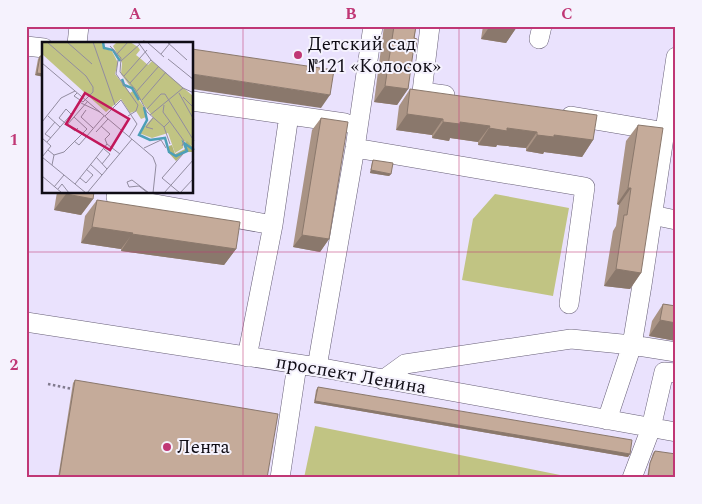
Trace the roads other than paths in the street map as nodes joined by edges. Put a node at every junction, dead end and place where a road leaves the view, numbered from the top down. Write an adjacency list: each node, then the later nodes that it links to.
1 (79, 26): 4 (street)
2 (372, 26): 12 (street)
3 (430, 26): 8 (street)
4 (77, 42)
5 (26, 46): 6 (street)
6 (42, 48)
7 (676, 57): 13 (street)
8 (460, 98)
9 (194, 101): 11 (street)
10 (557, 114): 13 (street)
11 (289, 115): 12 (street); 18 (street)
12 (358, 125): 14 (street)
13 (664, 131): 16 (street)
14 (355, 148): 19 (street); 25 (street)
15 (117, 194): 18 (street)
16 (652, 215): 17 (street); 21 (street)
17 (676, 220)
18 (273, 225): 23 (street)
19 (569, 304)
20 (26, 322): 23 (street, проспект Ленина)
21 (632, 345): 22 (street); 27 (street); 28 (street)
22 (676, 352)
23 (246, 357): 24 (street, проспект Ленина)
24 (297, 365): 25 (street, проспект Ленина); 31 (street)
25 (317, 367): 27 (street, проспект Ленина)
26 (676, 373): 29 (street)
27 (383, 380): 28 (street, проспект Ленина)
28 (607, 420): 29 (street, проспект Ленина)
29 (651, 428): 30 (street, проспект Ленина); 32 (street)
30 (676, 432)
31 (280, 478)
32 (632, 478)

